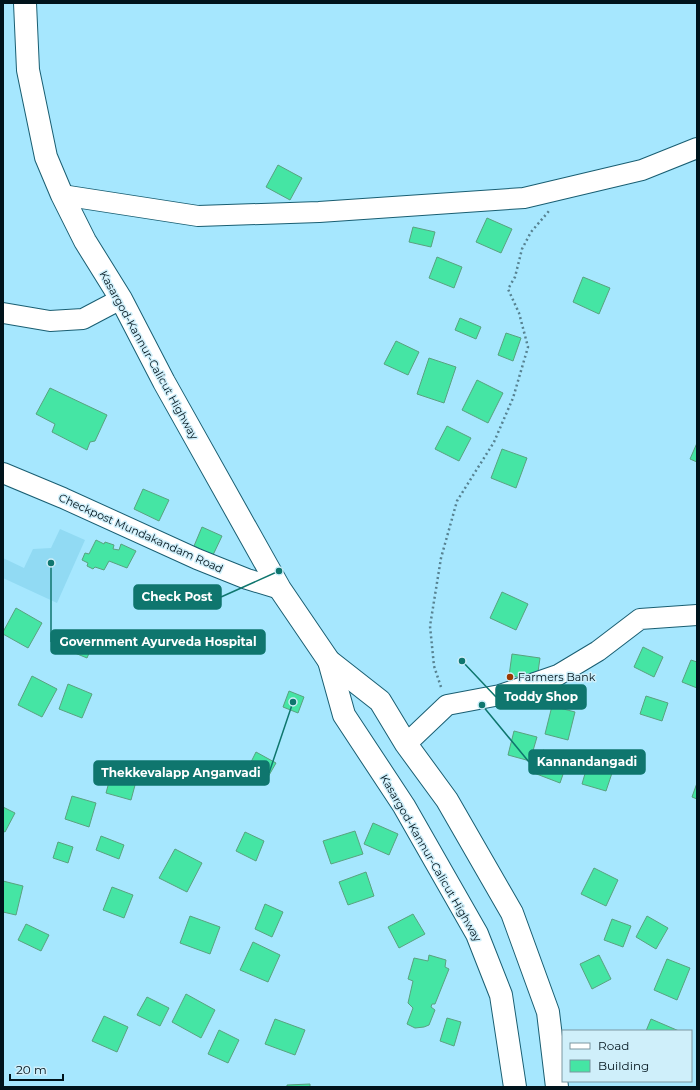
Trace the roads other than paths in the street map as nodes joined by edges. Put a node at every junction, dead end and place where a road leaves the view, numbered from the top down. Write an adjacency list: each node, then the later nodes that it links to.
1 (25, 3): 3 (highway, Kasargod-Kannur-Calicut Highway)
2 (697, 148): 3 (street)
3 (62, 195): 4 (highway, Kasargod-Kannur-Calicut Highway)
4 (121, 300): 5 (street); 7 (highway, Kasargod-Kannur-Calicut Highway)
5 (3, 313)
6 (3, 473): 7 (street, Checkpost Mundakandam Road)
7 (280, 588): 9 (highway, Kasargod-Kannur-Calicut Highway)
8 (697, 614): 10 (street)
9 (329, 661): 10 (highway, Kasargod-Kannur-Calicut Highway); 11 (highway, Kasargod-Kannur-Calicut Highway)
10 (406, 744): 12 (highway, Kasargod-Kannur-Calicut Highway)
11 (515, 1087)
12 (557, 1087)

